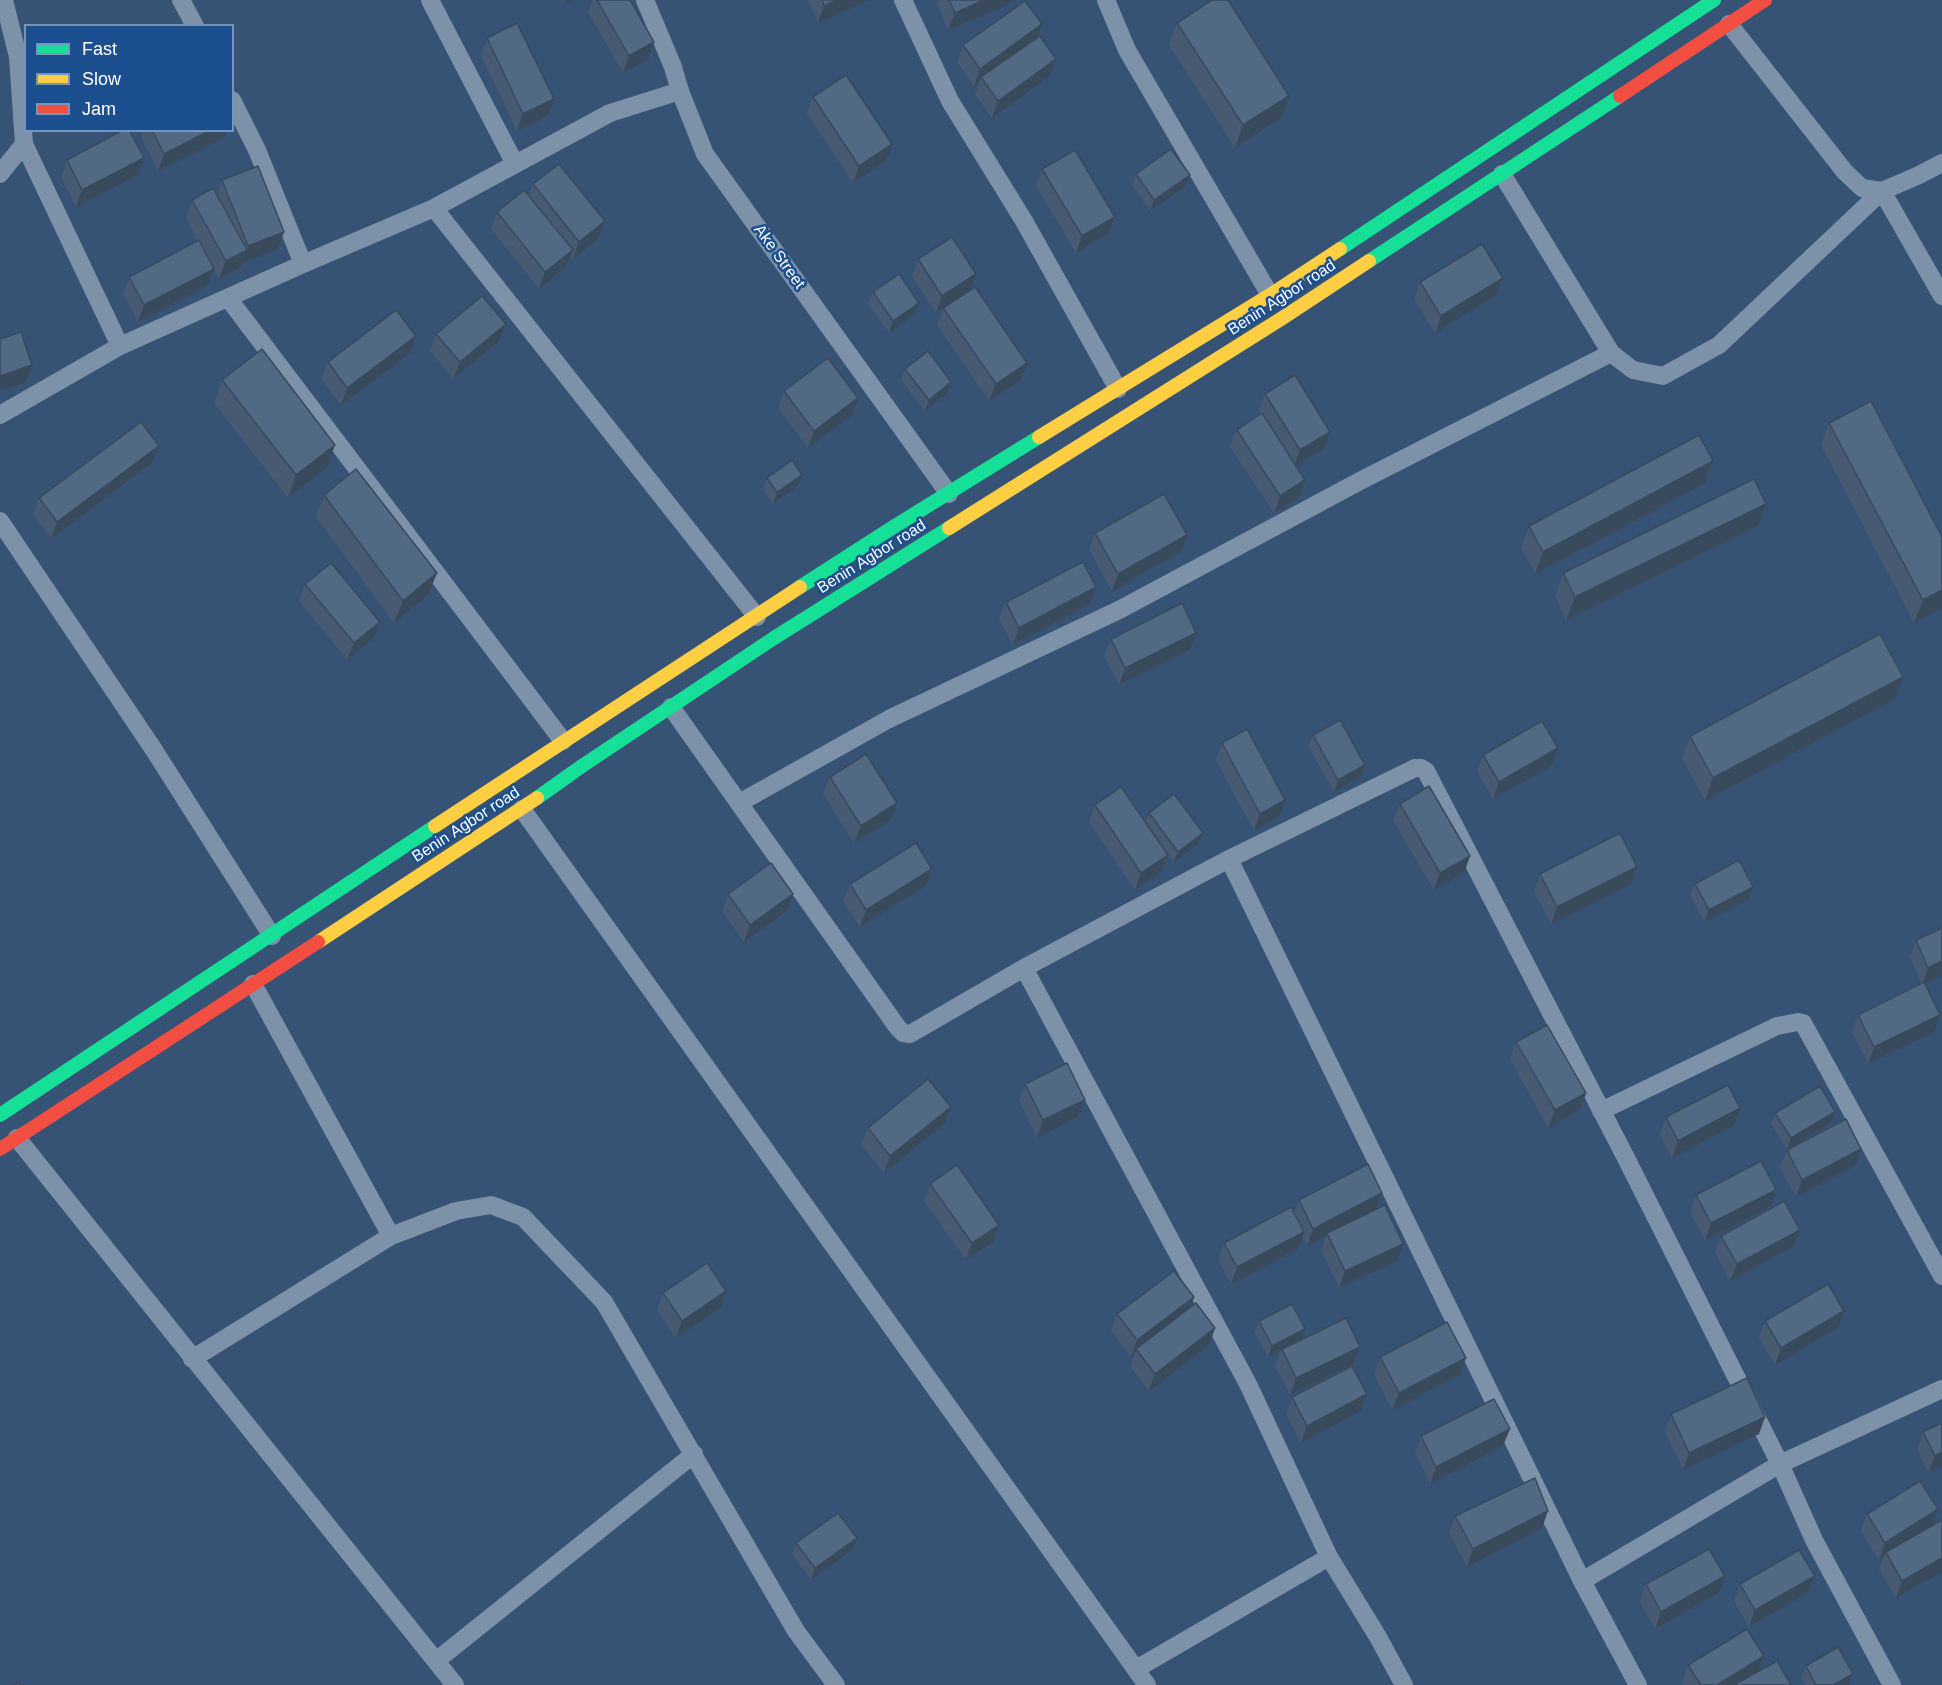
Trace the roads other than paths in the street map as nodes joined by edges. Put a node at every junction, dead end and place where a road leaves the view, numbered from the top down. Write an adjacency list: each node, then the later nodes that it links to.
1 (4, 0): 13 (street)
2 (181, 0): 9 (street)
3 (430, 0): 15 (street)
4 (645, 0): 11 (street, Ake Street)
5 (903, 0): 26 (street)
6 (1106, 0): 21 (street)
7 (1714, 0): 21 (highway, Benin Agbor road)
8 (1765, 0): 10 (highway, Benin Agbor road)
9 (194, 24)
10 (1729, 24): 17 (highway, Benin Agbor road); 18 (street)
11 (680, 91): 15 (street); 28 (street, Ake Street)
12 (234, 104): 20 (street)
13 (24, 144): 16 (street); 24 (street)
14 (1942, 163): 18 (street)
15 (515, 164): 19 (street)
16 (0, 174)
17 (1502, 174): 25 (street); 31 (highway, Benin Agbor road)
18 (1882, 191): 22 (street); 25 (street)
19 (434, 208): 20 (street); 30 (street)
20 (303, 264): 23 (street)
21 (1270, 295): 26 (highway, Benin Agbor road)
22 (1942, 296)
23 (228, 298): 24 (street); 32 (street)
24 (120, 346): 27 (street)
25 (1611, 352): 33 (street)
26 (1118, 389): 28 (highway, Benin Agbor road)
27 (0, 415)
28 (949, 494): 30 (highway, Benin Agbor road)
29 (0, 521): 36 (street)
30 (757, 617): 32 (highway, Benin Agbor road)
31 (671, 707): 33 (street); 34 (highway, Benin Agbor road)
32 (563, 741): 36 (highway, Benin Agbor road)
33 (739, 803): 37 (street)
34 (522, 809): 38 (highway, Benin Agbor road); 52 (street)
35 (1229, 859): 37 (street); 39 (street); 50 (street)
36 (272, 936): 40 (highway, Benin Agbor road)
37 (1024, 968): 49 (street)
38 (253, 984): 41 (highway, Benin Agbor road); 43 (street)
39 (1601, 1111): 44 (street); 48 (street)
40 (0, 1114)
41 (17, 1138): 42 (highway, Benin Agbor road); 45 (street)
42 (0, 1149)
43 (391, 1236): 45 (street); 47 (street)
44 (1942, 1276)
45 (192, 1359): 51 (street)
46 (1942, 1389): 48 (street)
47 (694, 1454): 51 (street); 54 (street)
48 (1780, 1464): 50 (street); 58 (street)
49 (1329, 1557): 52 (street); 56 (street)
50 (1582, 1581): 57 (street)
51 (436, 1661): 53 (street)
52 (1136, 1670): 55 (street)
53 (455, 1685)
54 (836, 1685)
55 (1147, 1685)
56 (1404, 1685)
57 (1638, 1685)
58 (1892, 1685)

